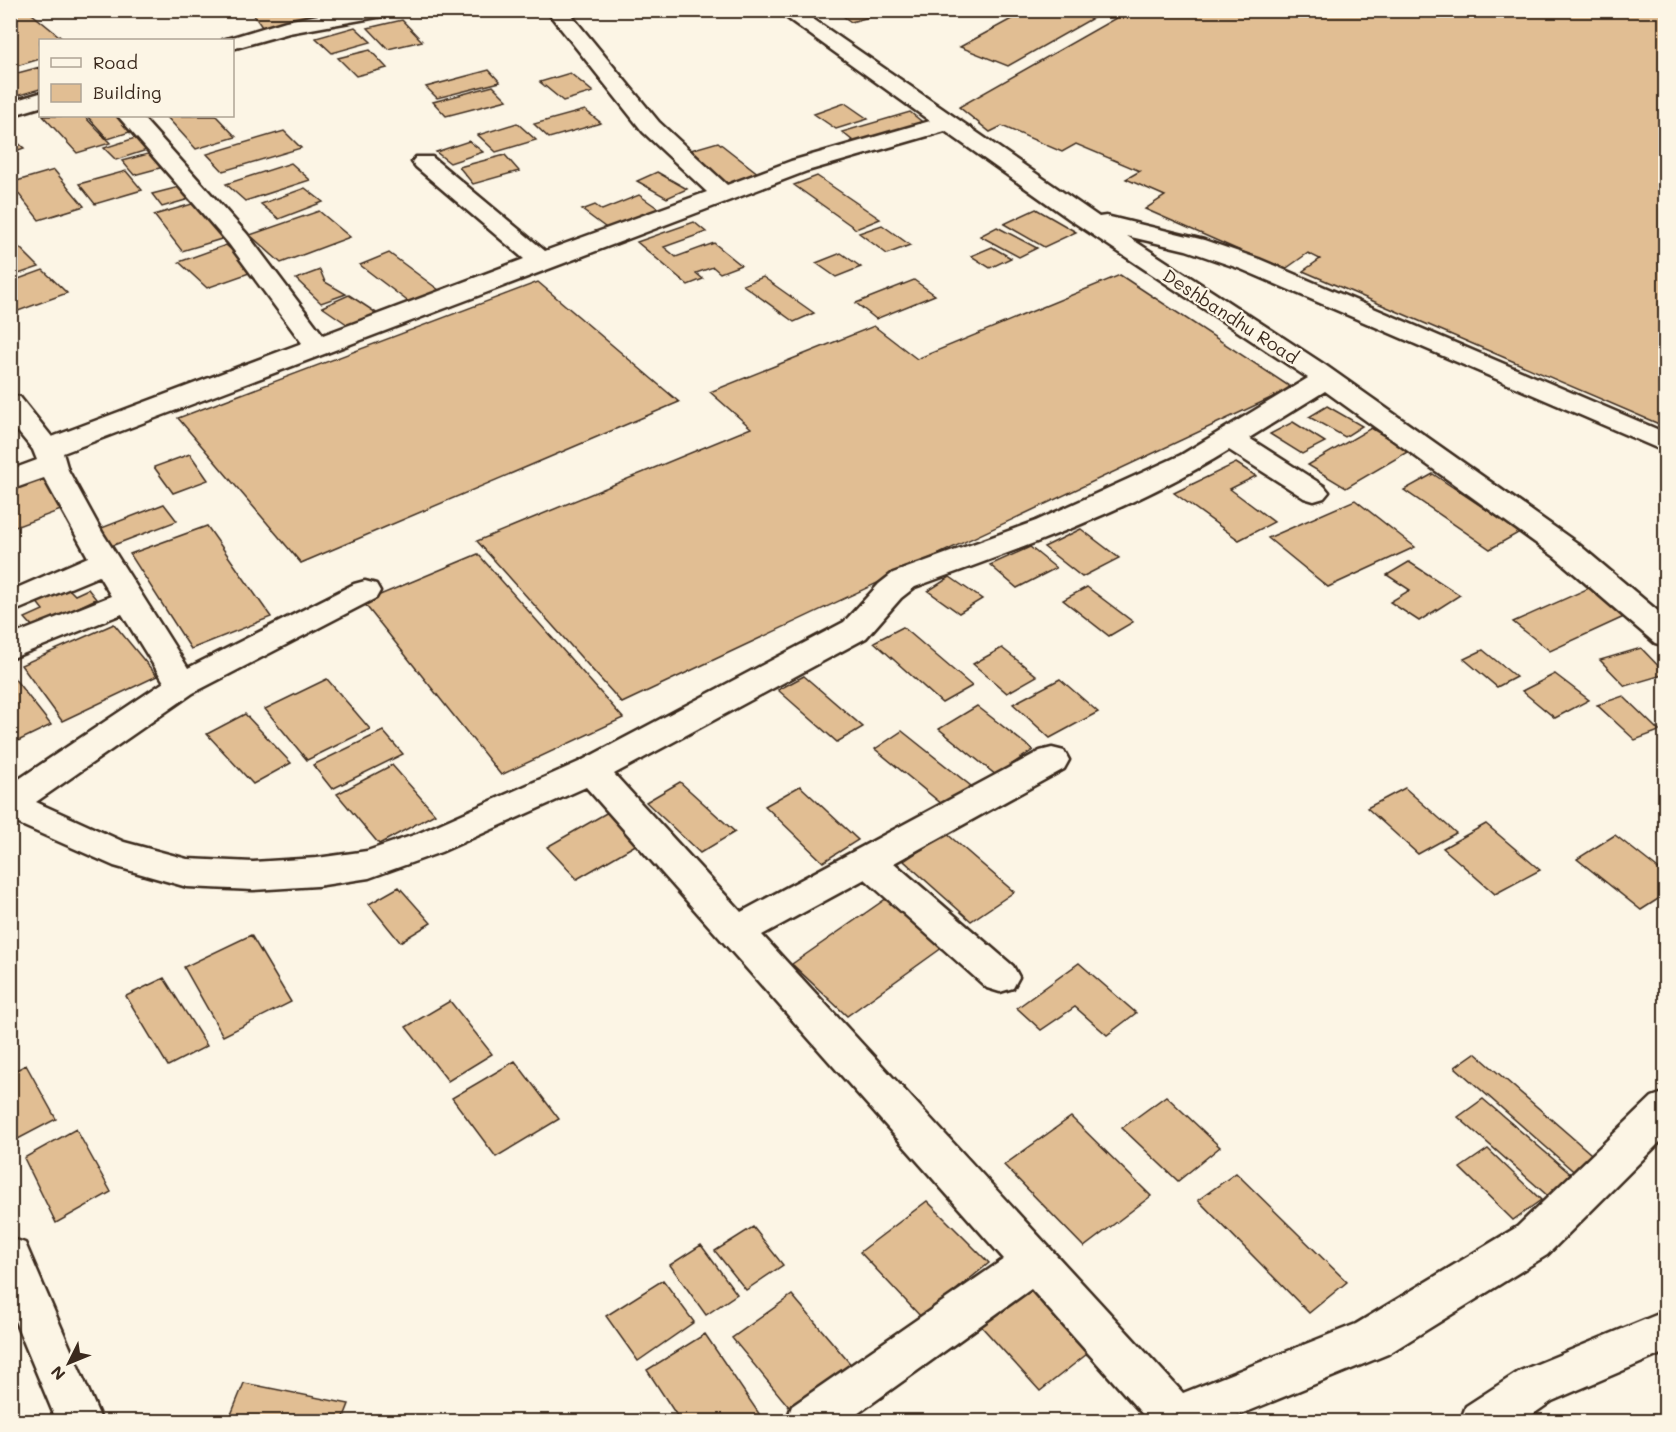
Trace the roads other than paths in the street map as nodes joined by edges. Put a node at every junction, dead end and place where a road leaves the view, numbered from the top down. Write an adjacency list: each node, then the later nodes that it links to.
1 (383, 10): 4 (street)
2 (556, 10): 8 (street)
3 (786, 10): 6 (street, Deshbandhu Road)
4 (234, 42)
5 (130, 117): 11 (street)
6 (948, 123): 8 (street); 9 (street, Deshbandhu Road)
7 (424, 162): 10 (street)
8 (723, 194): 10 (street)
9 (1081, 216): 12 (street, Deshbandhu Road); 15 (street)
10 (542, 261): 11 (street)
11 (318, 346): 16 (street)
12 (1326, 379): 14 (street); 23 (street, Deshbandhu Road)
13 (10, 403): 16 (street)
14 (1230, 438): 18 (street); 27 (street)
15 (1665, 444)
16 (50, 457): 17 (street); 19 (street)
17 (10, 481)
18 (1314, 492)
19 (106, 561): 21 (street); 22 (street)
20 (365, 591): 25 (street)
21 (129, 600): 24 (street); 25 (street)
22 (10, 603)
23 (1665, 635)
24 (10, 648)
25 (182, 686): 28 (street)
26 (1052, 760): 29 (street)
27 (591, 771): 28 (street); 30 (street)
28 (10, 804)
29 (867, 860): 30 (street); 31 (street)
30 (736, 932): 34 (street)
31 (1000, 977)
32 (1665, 1109): 36 (street)
33 (10, 1257): 37 (street)
34 (1034, 1262): 36 (street); 38 (street)
35 (1657, 1345): 39 (street)
36 (1174, 1421)
37 (80, 1422)
38 (808, 1422)
39 (1482, 1422)

